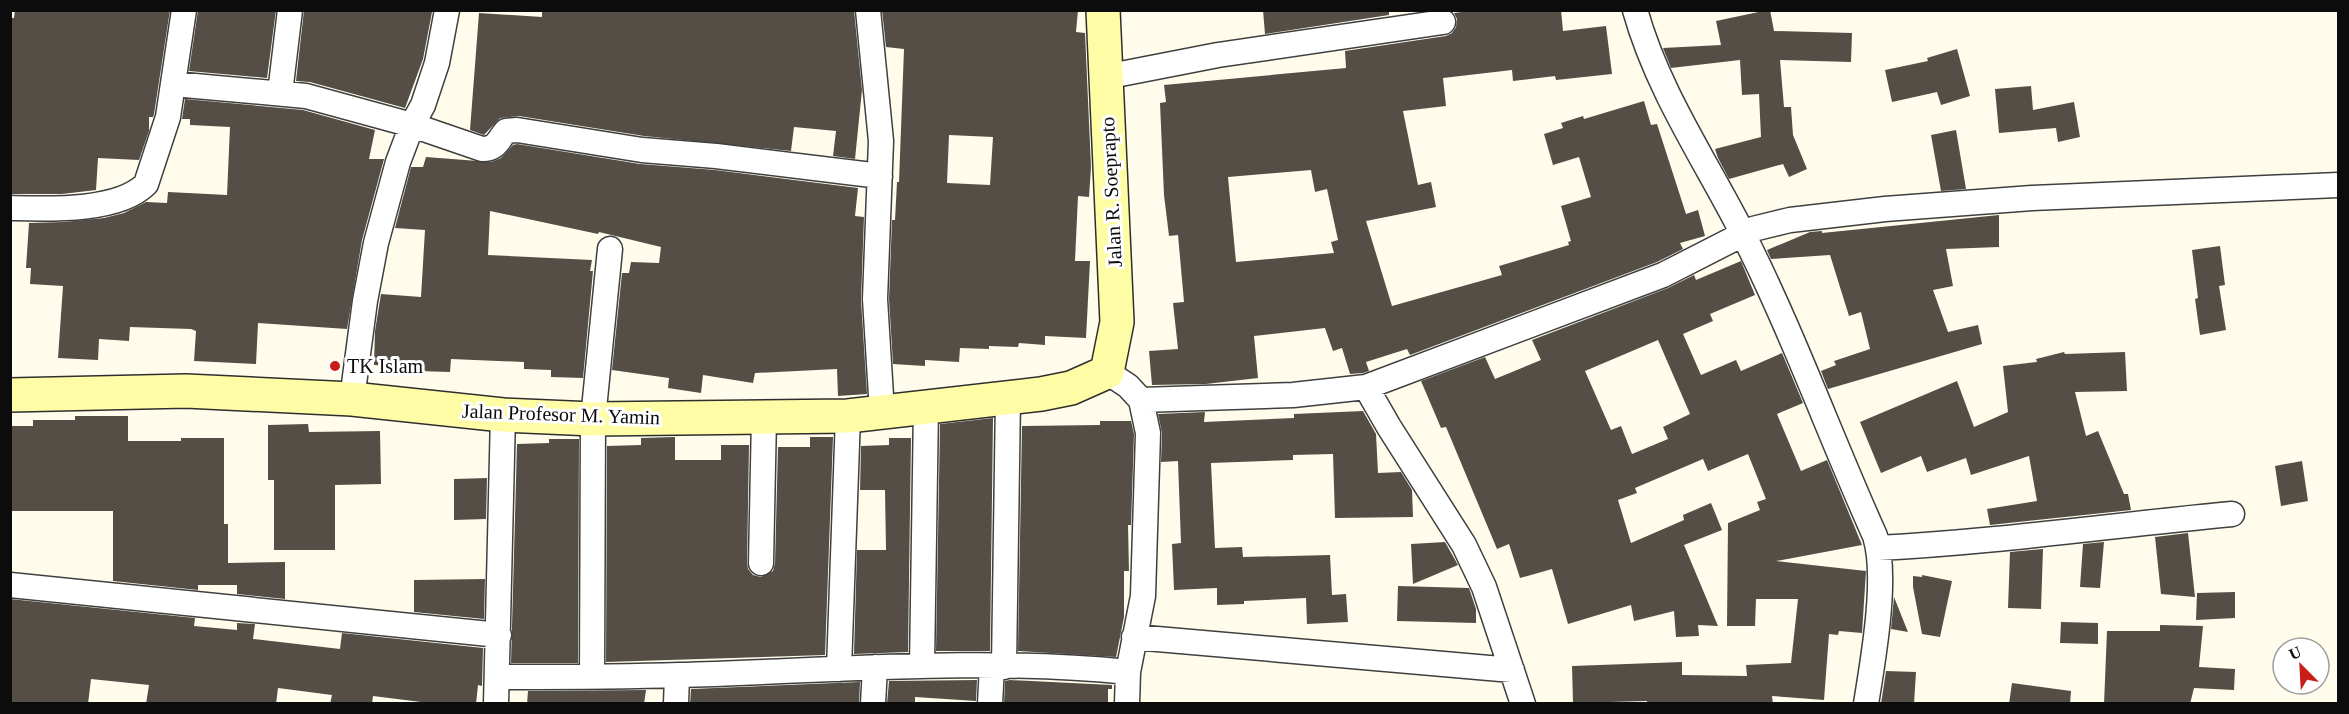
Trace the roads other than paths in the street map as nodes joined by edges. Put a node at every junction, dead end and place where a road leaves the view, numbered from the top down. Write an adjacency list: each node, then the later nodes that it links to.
1 (184, 10): 9 (street)
2 (290, 10): 10 (street)
3 (447, 10): 11 (street)
4 (868, 10): 12 (street)
5 (1103, 10): 8 (main road, Jalan R. Soeprapto)
6 (1635, 10): 15 (street)
7 (1443, 22): 8 (street)
8 (1106, 77): 17 (main road, Jalan R. Soeprapto)
9 (173, 84): 10 (street); 14 (street)
10 (280, 93): 11 (street)
11 (412, 125): 12 (street); 21 (street)
12 (880, 176): 24 (street)
13 (2338, 185): 15 (street)
14 (10, 208)
15 (1743, 235): 18 (street); 30 (street)
16 (610, 249): 28 (street)
17 (1107, 372): 20 (main road, Jalan Profesor M. Yamin); 22 (street)
18 (1366, 387): 22 (street); 39 (street)
19 (10, 395): 21 (main road, Jalan Profesor M. Yamin)
20 (1008, 397): 23 (main road, Jalan Profesor M. Yamin); 37 (street)
21 (352, 399): 25 (main road, Jalan Profesor M. Yamin)
22 (1141, 400): 34 (street)
23 (926, 407): 24 (main road, Jalan Profesor M. Yamin); 35 (street)
24 (882, 412): 26 (main road, Jalan Profesor M. Yamin)
25 (502, 415): 28 (main road, Jalan Profesor M. Yamin); 33 (street)
26 (848, 416): 27 (main road, Jalan Profesor M. Yamin); 38 (street)
27 (764, 417): 28 (main road, Jalan Profesor M. Yamin); 31 (street)
28 (593, 418): 41 (street)
29 (2232, 514): 30 (street)
30 (1878, 548): 50 (street)
31 (762, 563)
32 (10, 585): 33 (street)
33 (499, 635): 43 (street)
34 (1134, 637): 39 (street); 40 (street)
35 (921, 666): 36 (street); 37 (street)
36 (875, 667): 38 (street); 46 (street)
37 (998, 667): 40 (street); 47 (street)
38 (839, 669): 42 (street)
39 (1512, 670): 49 (street)
40 (1128, 672): 48 (street)
41 (592, 676): 42 (street); 43 (street)
42 (677, 676): 45 (street)
43 (498, 677): 44 (street)
44 (496, 704)
45 (676, 704)
46 (873, 704)
47 (990, 704)
48 (1127, 704)
49 (1523, 704)
50 (1866, 704)

